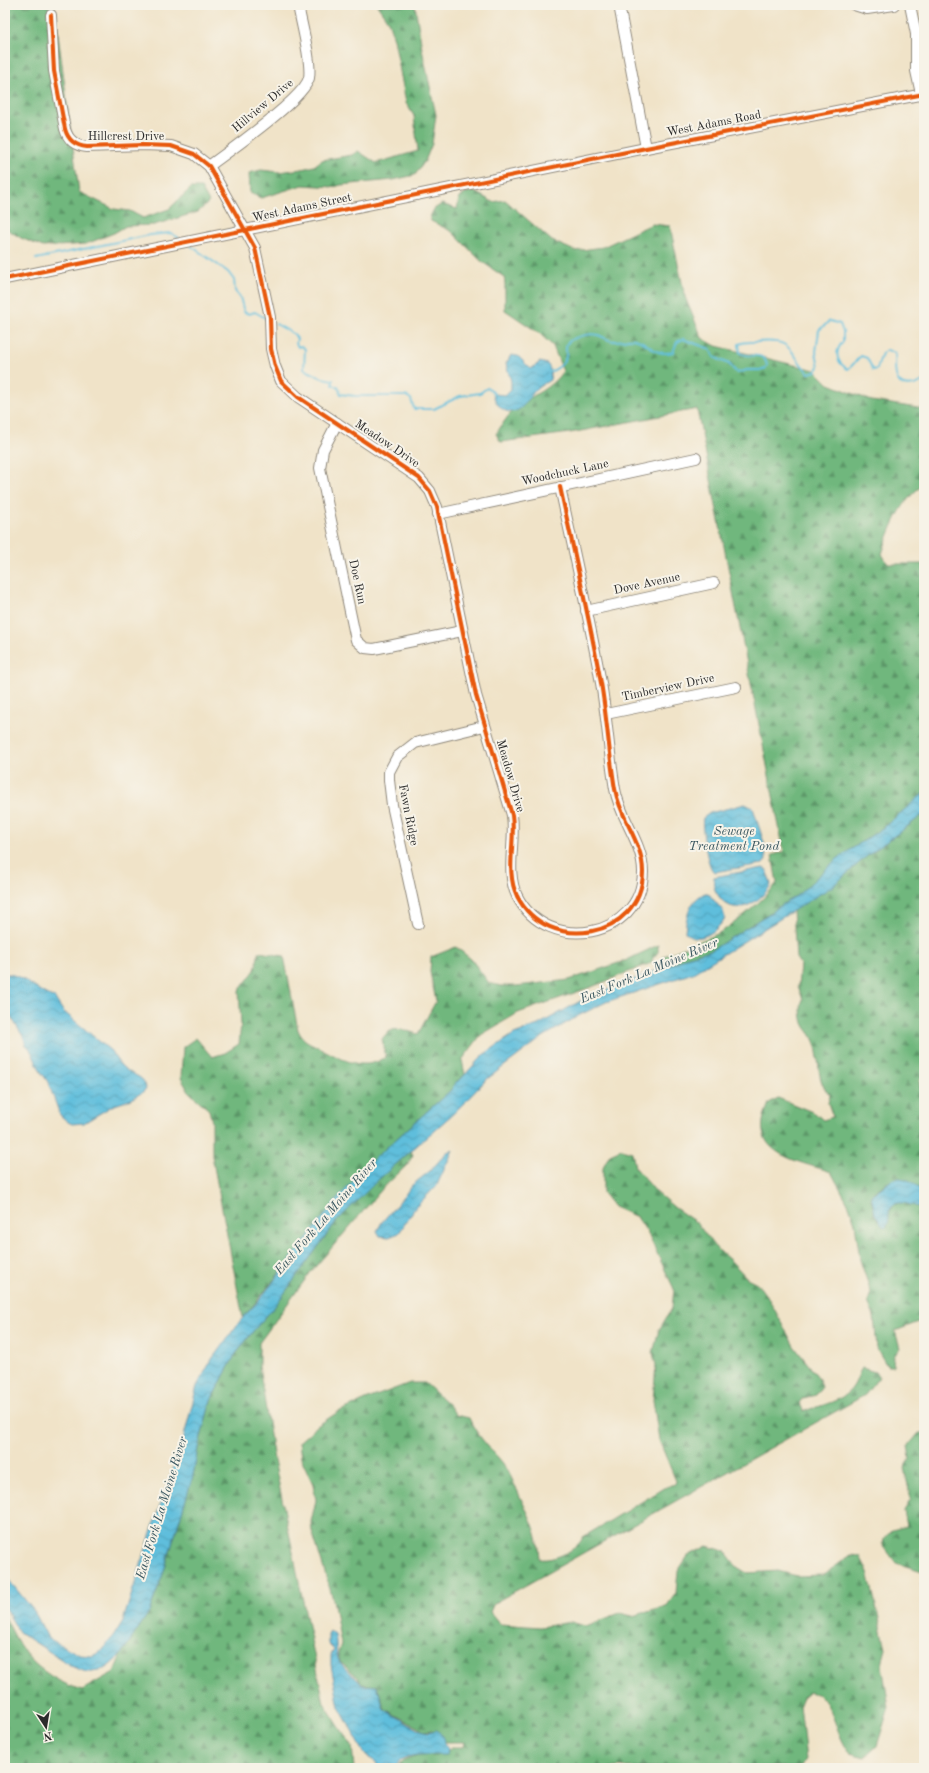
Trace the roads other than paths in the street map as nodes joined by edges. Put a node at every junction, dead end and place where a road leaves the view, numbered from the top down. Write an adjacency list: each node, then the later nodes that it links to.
1 (298, 5): 11 (street, Hillview Drive)
2 (619, 5): 10 (street)
3 (854, 5): 4 (street)
4 (894, 5)
5 (910, 5): 7 (street)
6 (51, 15): 11 (street, Hillcrest Drive)
7 (916, 34): 8 (street); 9 (street)
8 (924, 54)
9 (922, 94): 10 (street, West Adams Road)
10 (646, 148): 12 (street, West Adams Road)
11 (209, 166): 13 (street, Hillcrest Drive)
12 (509, 176): 13 (street, West Adams Street)
13 (245, 230): 14 (street, West Adams Street); 15 (street, Meadow Drive)
14 (5, 279)
15 (337, 423): 18 (street, Meadow Drive); 21 (street, Doe Run)
16 (696, 458): 17 (street, Woodchuck Lane)
17 (560, 487): 18 (street, Woodchuck Lane); 20 (street, Meadow Drive)
18 (438, 514): 21 (street, Meadow Drive)
19 (714, 583): 20 (street, Dove Avenue)
20 (586, 611): 23 (street, Meadow Drive)
21 (462, 631): 24 (street, Meadow Drive)
22 (736, 687): 23 (street, Timberview Drive)
23 (606, 714): 24 (street, Meadow Drive)
24 (484, 726): 25 (street, Fawn Ridge)
25 (418, 924)

